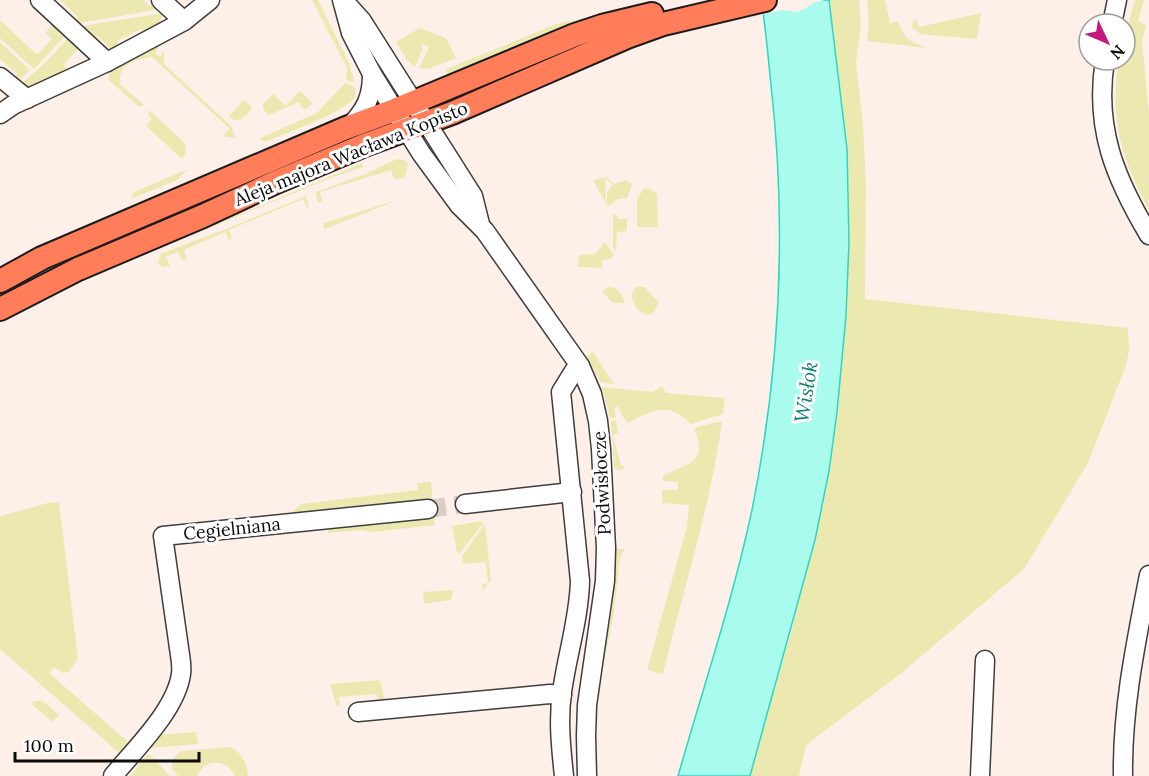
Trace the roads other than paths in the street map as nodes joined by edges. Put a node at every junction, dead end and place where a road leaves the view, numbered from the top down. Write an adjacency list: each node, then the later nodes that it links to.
1 (40, 0): 8 (street)
2 (161, 0): 7 (street)
3 (210, 0): 7 (street)
4 (342, 0): 10 (street, Podwisłocze); 13 (street, Podwisłocze)
5 (765, 0): 6 (main road)
6 (709, 5): 13 (main road, Aleja majora Wacława Kopisto); 16 (main road, Aleja majora Wacława Kopisto)
7 (184, 21): 8 (street)
8 (107, 62): 12 (street)
9 (1104, 72): 17 (street)
10 (372, 74): 13 (street, Podwisłocze); 15 (street)
11 (0, 77): 12 (street)
12 (27, 99): 14 (street)
13 (404, 106): 15 (main road, Aleja majora Wacława Kopisto); 16 (street, Podwisłocze)
14 (0, 114)
15 (350, 126): 18 (main road, Aleja majora Wacława Kopisto)
16 (416, 126): 19 (main road, Aleja majora Wacława Kopisto); 20 (street, Podwisłocze)
17 (1149, 235)
18 (3, 279): 19 (street)
19 (9, 304)
20 (580, 366): 21 (street); 31 (street, Podwisłocze)
21 (572, 492): 22 (street); 27 (street)
22 (465, 504)
23 (428, 508): 29 (street, Cegielniana)
24 (1149, 575): 25 (street)
25 (1143, 640): 33 (street)
26 (985, 660): 32 (street)
27 (561, 695): 28 (street); 30 (street)
28 (358, 712)
29 (113, 776)
30 (564, 776)
31 (588, 776)
32 (980, 776)
33 (1123, 776)

